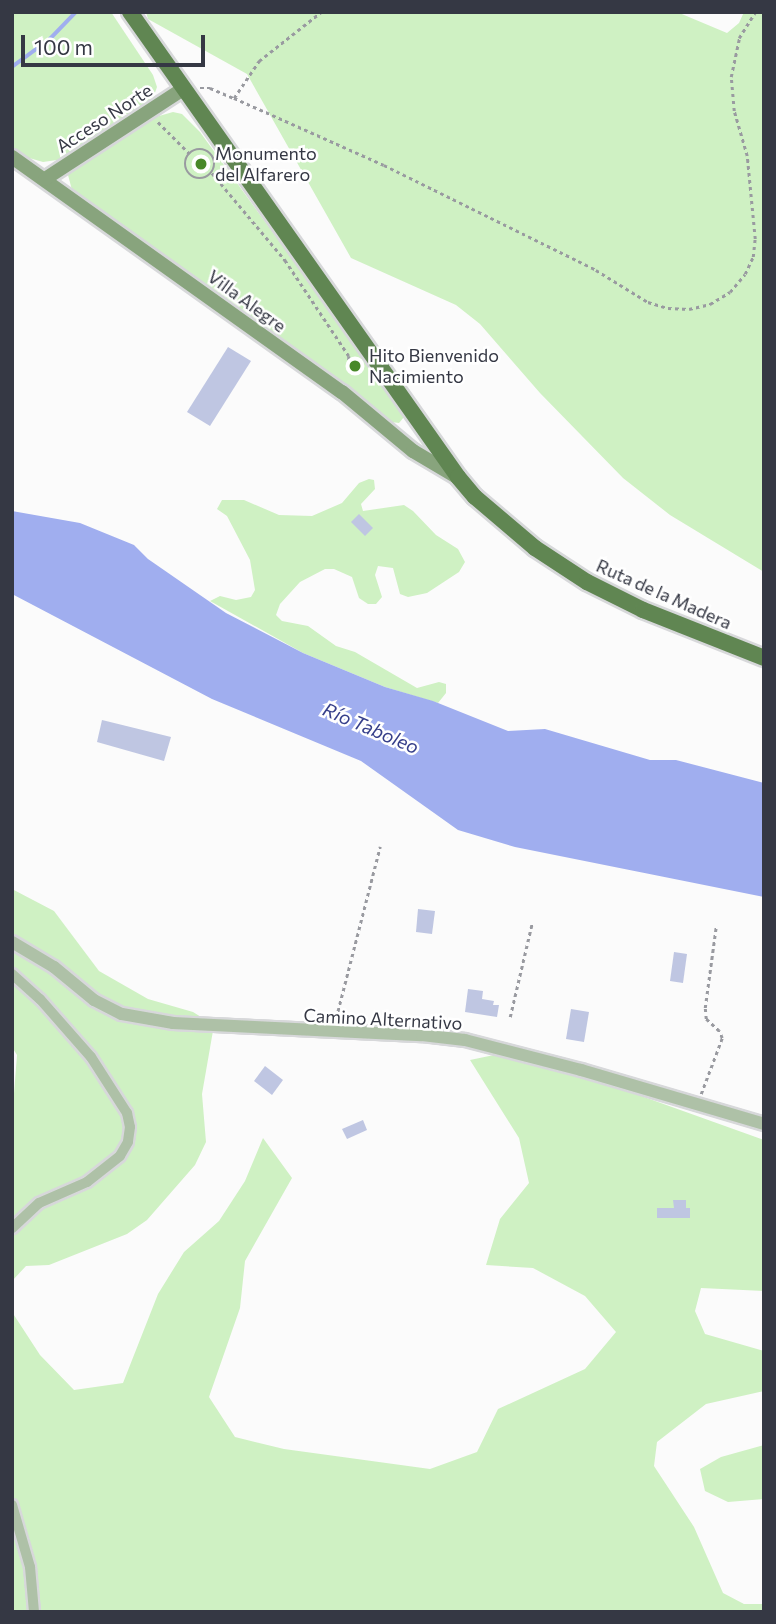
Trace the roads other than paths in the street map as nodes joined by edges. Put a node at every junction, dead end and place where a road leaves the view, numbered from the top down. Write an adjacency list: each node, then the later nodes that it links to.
1 (130, 12): 2 (highway, Ruta de la Madera)
2 (183, 89): 4 (main road, Acceso Norte); 5 (highway, Ruta de la Madera)
3 (12, 157): 4 (main road, Villa Alegre)
4 (45, 179): 5 (main road, Villa Alegre)
5 (457, 477): 6 (highway, Ruta de la Madera)
6 (764, 658)
7 (12, 942): 9 (street, Camino Alternativo)
8 (12, 974): 10 (street)
9 (764, 1124)
10 (12, 1228)
11 (12, 1505): 12 (street)
12 (34, 1612)

